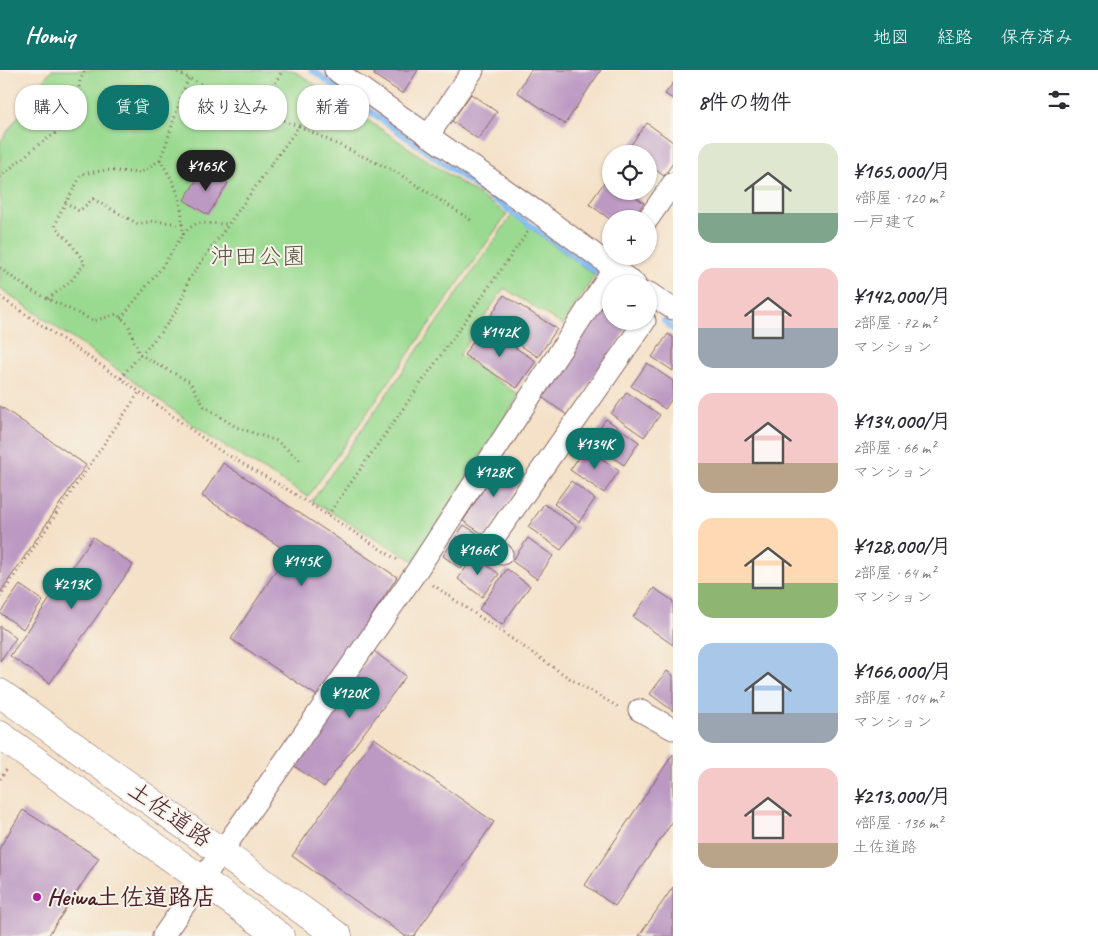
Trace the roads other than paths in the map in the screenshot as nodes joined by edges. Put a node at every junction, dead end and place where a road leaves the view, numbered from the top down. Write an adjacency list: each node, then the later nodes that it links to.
1 (335, 70): 3 (street)
2 (472, 70): 4 (street)
3 (359, 77): 4 (street)
4 (428, 136): 7 (street)
5 (673, 183): 6 (street)
6 (654, 210)
7 (602, 253)
8 (616, 265): 17 (street)
9 (619, 265): 10 (street)
10 (627, 275)
11 (639, 330): 12 (street)
12 (502, 554)
13 (0, 693): 17 (highway, 土佐道路)
14 (639, 710): 15 (street)
15 (673, 729)
16 (0, 735): 18 (highway, 土佐道路)
17 (222, 851): 18 (street); 21 (highway, 土佐道路)
18 (202, 880): 19 (street); 20 (highway, 土佐道路)
19 (163, 936)
20 (280, 936)
21 (338, 936)

